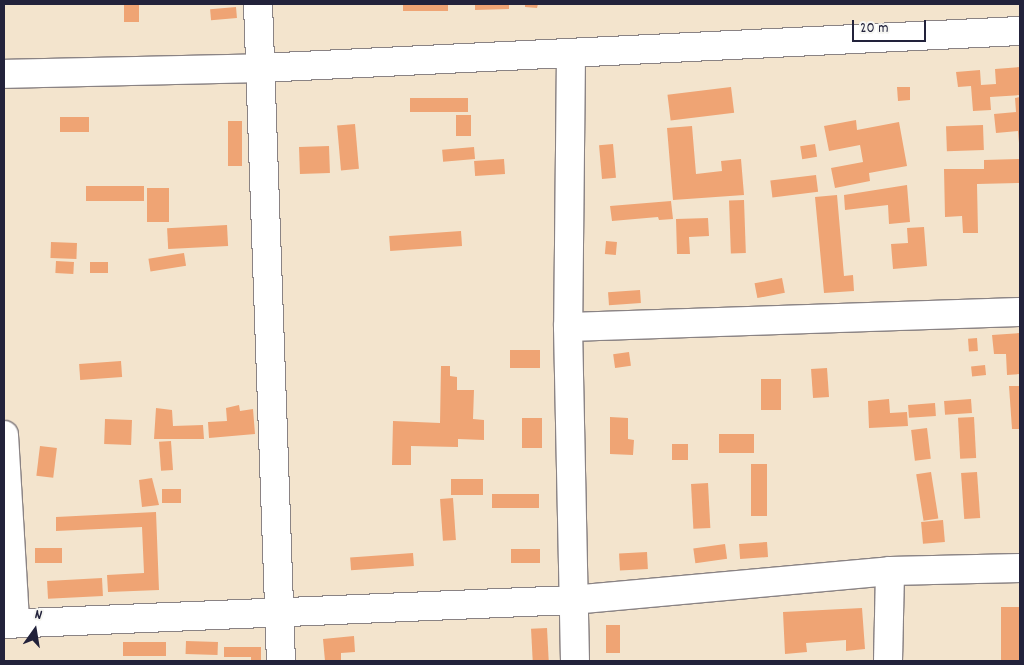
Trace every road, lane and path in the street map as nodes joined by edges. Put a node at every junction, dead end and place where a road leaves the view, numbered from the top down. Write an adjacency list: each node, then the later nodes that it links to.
1 (258, 4): 4 (street)
2 (1020, 31): 3 (street)
3 (571, 54): 4 (street); 7 (street)
4 (260, 68): 5 (street); 12 (street)
5 (4, 74)
6 (1020, 312): 7 (street)
7 (568, 327): 11 (street)
8 (4, 435): 13 (street)
9 (1020, 568): 10 (street)
10 (890, 571): 11 (street); 16 (street)
11 (572, 600): 12 (street); 15 (street)
12 (279, 614): 13 (street); 14 (street)
13 (9, 623)
14 (281, 661)
15 (575, 661)
16 (888, 661)

